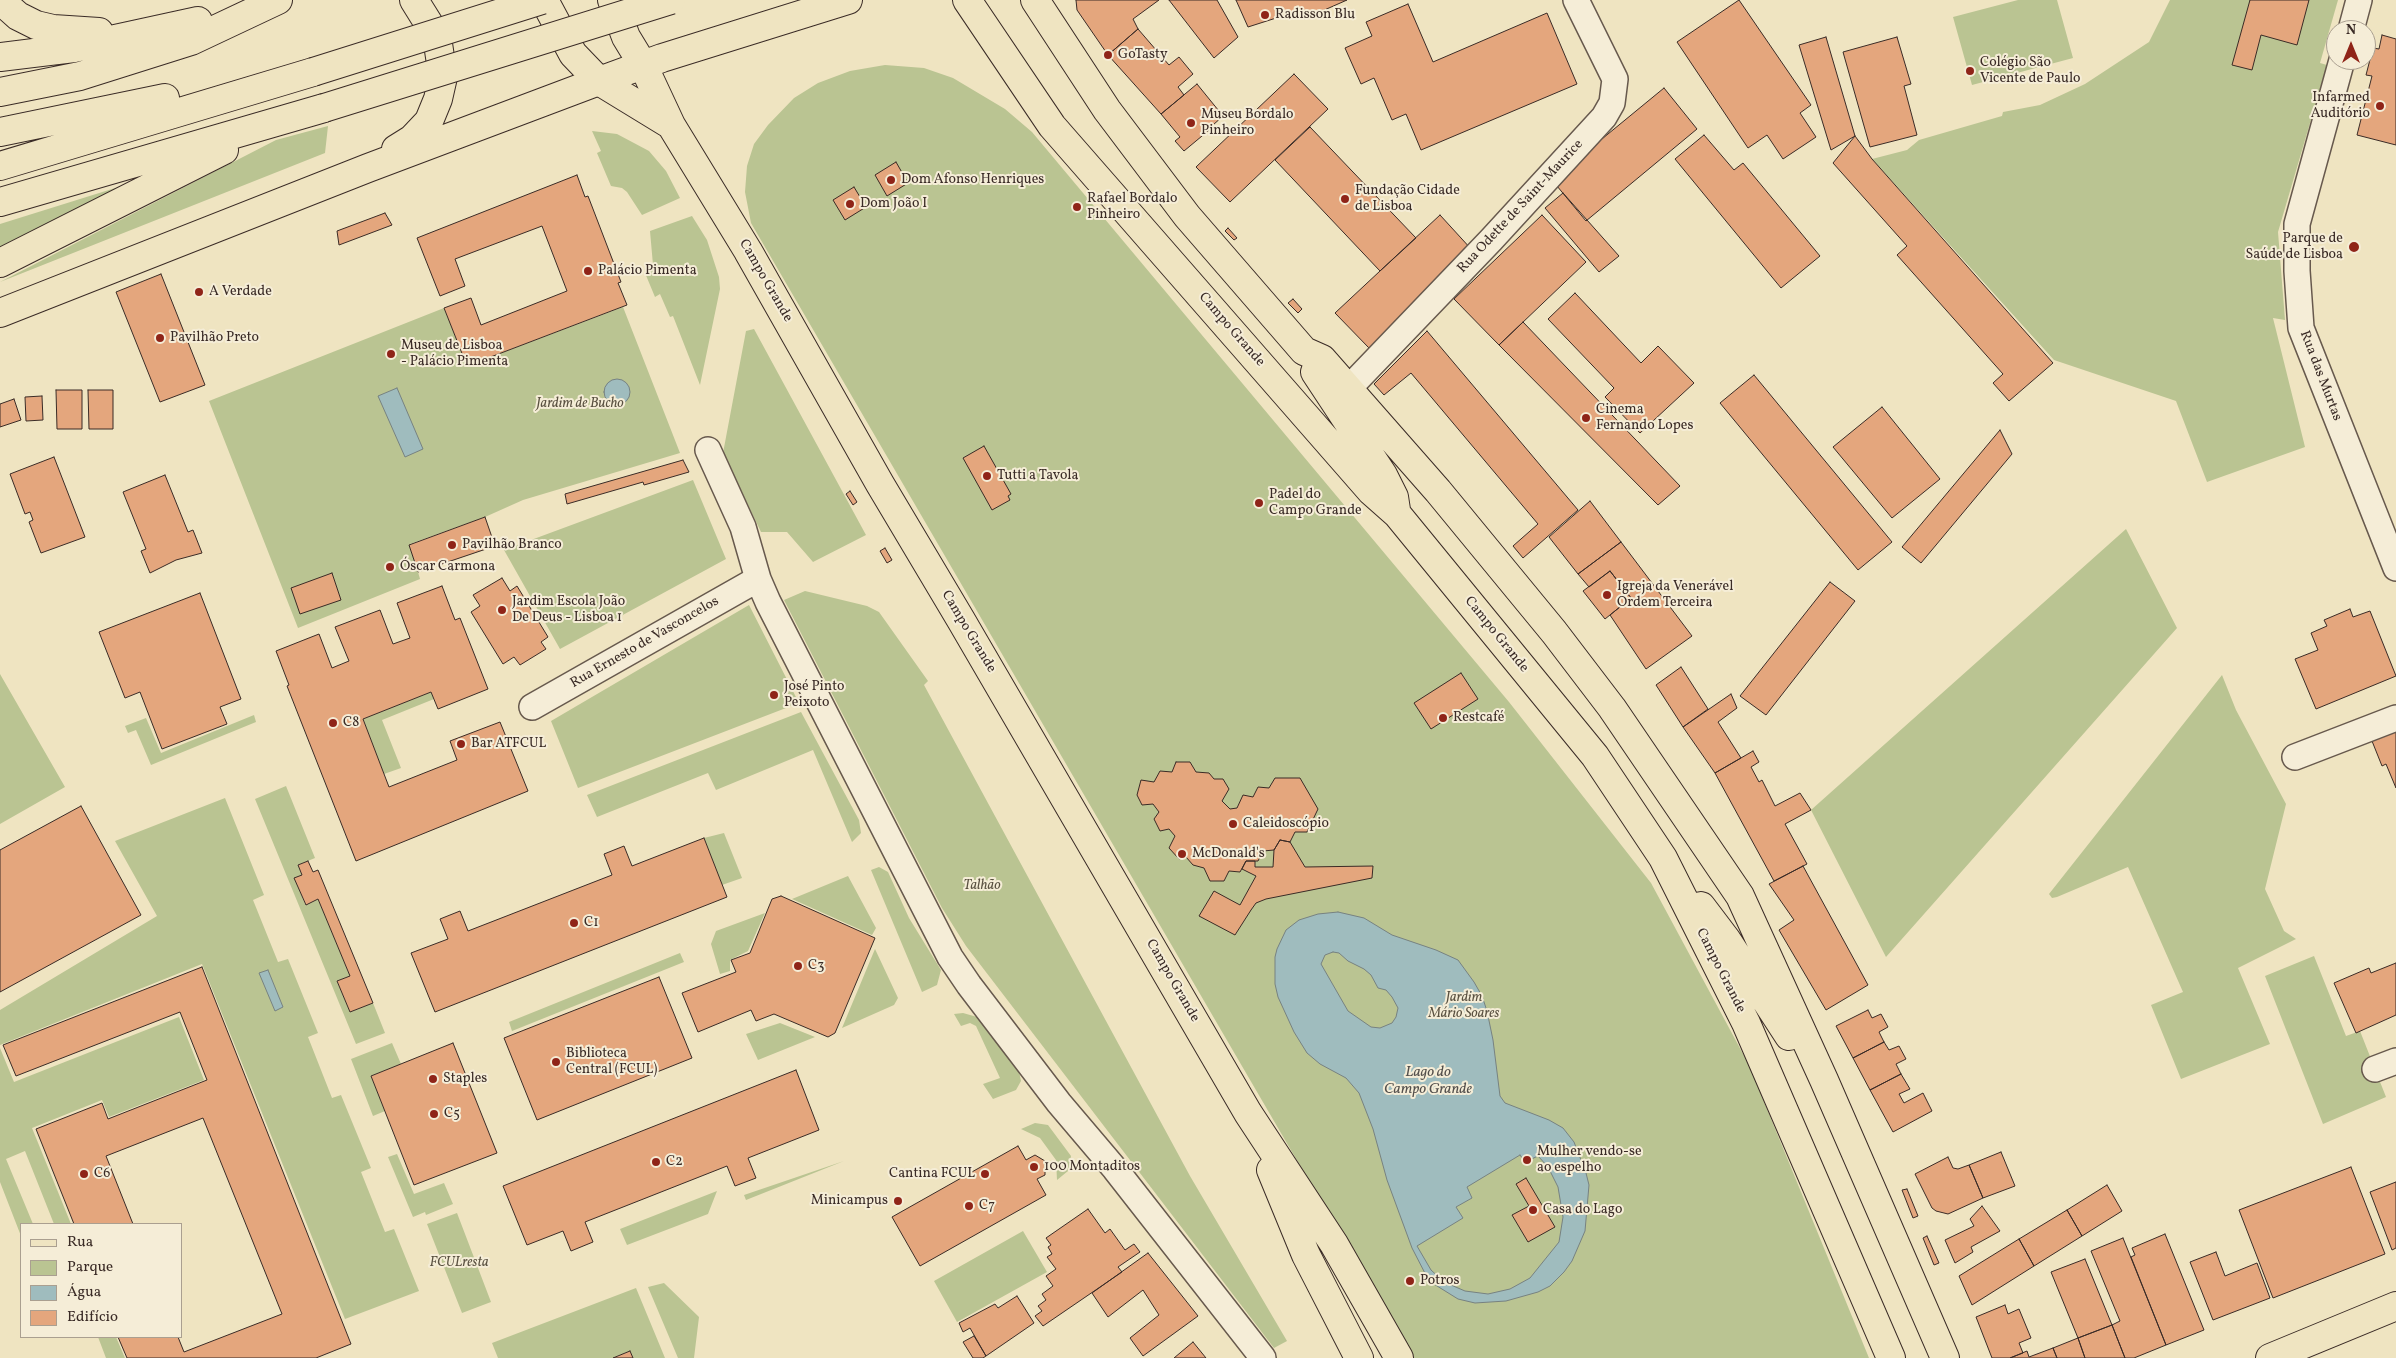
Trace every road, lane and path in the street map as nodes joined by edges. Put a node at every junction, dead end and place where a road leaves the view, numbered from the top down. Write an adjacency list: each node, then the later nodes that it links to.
1 (0, 0): 13 (main road)
2 (278, 0): 13 (main road); 19 (main road)
3 (414, 0): 24 (main road)
4 (543, 0): 17 (main road); 18 (main road, bridge)
5 (612, 0): 15 (main road, Campo Grande)
6 (671, 0): 20 (main road, bridge)
7 (848, 0): 15 (main road)
8 (966, 0): 31 (main road, Campo Grande)
9 (1576, 0): 29 (street, Rua Odette de Saint-Maurice)
10 (2359, 0): 12 (street)
11 (1043, 7): 28 (main road)
12 (2354, 20)
13 (145, 34): 14 (main road)
14 (0, 57)
15 (643, 65): 17 (main road); 21 (main road, Campo Grande)
16 (2339, 70): 32 (street, Rua das Murtas)
17 (598, 81): 21 (main road); 24 (main road)
18 (244, 91): 22 (main road); 23 (main road)
19 (0, 92)
20 (279, 121): 25 (main road); 26 (main road)
21 (671, 125): 39 (main road, Campo Grande)
22 (0, 132)
23 (0, 166)
24 (368, 168): 27 (main road)
25 (0, 202)
26 (0, 264)
27 (0, 313)
28 (1304, 351): 29 (main road); 31 (main road)
29 (1348, 389): 38 (main road)
30 (708, 450): 33 (street)
31 (1397, 514): 37 (main road, Campo Grande)
32 (2396, 568)
33 (758, 579): 34 (street, Rua Ernesto de Vasconcelos); 41 (street)
34 (532, 707)
35 (2396, 718): 36 (street)
36 (2295, 757)
37 (1663, 858): 38 (main road); 44 (main road, Campo Grande)
38 (1824, 1080): 45 (main road)
39 (1248, 1113): 42 (main road, Campo Grande); 43 (main road, Campo Grande)
40 (2395, 1308): 46 (main road)
41 (1263, 1358)
42 (1360, 1358)
43 (1400, 1358)
44 (1891, 1358)
45 (1945, 1358)
46 (2270, 1358)

